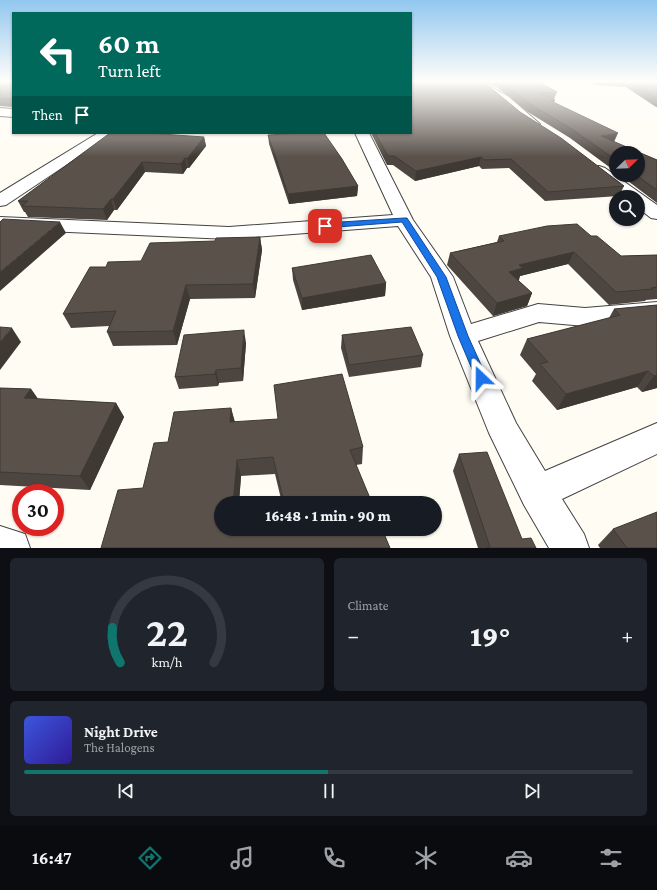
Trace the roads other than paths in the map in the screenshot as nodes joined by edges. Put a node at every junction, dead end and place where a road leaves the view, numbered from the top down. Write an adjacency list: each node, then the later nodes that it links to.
1 (512, 107): 4 (street)
2 (0, 112): 3 (street)
3 (12, 113)
4 (543, 129)
5 (105, 134): 9 (street)
6 (362, 134): 12 (street)
7 (587, 161): 8 (street)
8 (625, 190)
9 (0, 201)
10 (645, 205): 11 (street)
11 (657, 214)
12 (404, 220): 13 (street); 15 (street)
13 (0, 223)
14 (657, 310): 15 (street)
15 (463, 336): 17 (street)
16 (657, 438): 17 (street)
17 (537, 492): 20 (street)
18 (0, 545): 19 (street)
19 (11, 548)
20 (570, 548)

